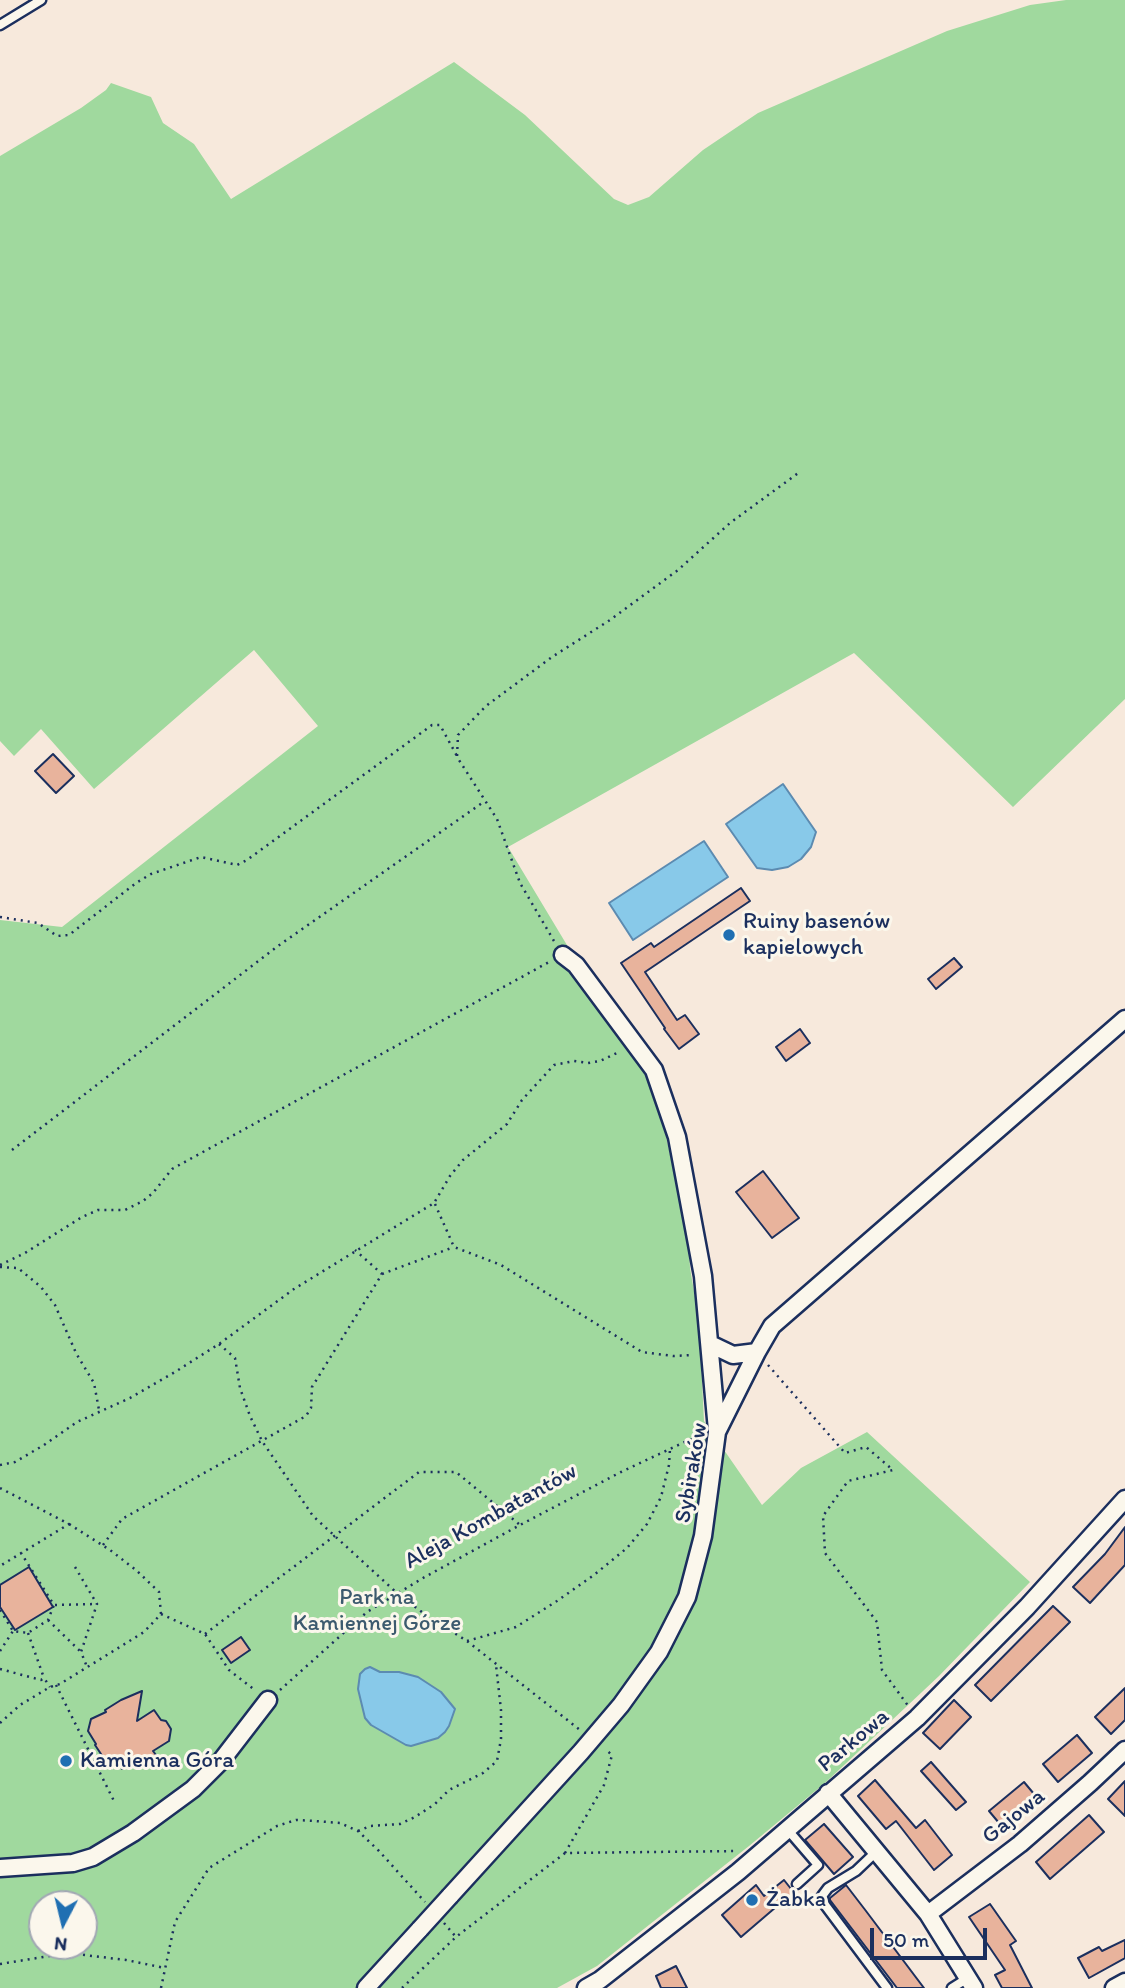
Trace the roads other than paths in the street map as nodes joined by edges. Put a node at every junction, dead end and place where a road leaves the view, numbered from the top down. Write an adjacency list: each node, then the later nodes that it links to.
1 (41, 0): 2 (lane)
2 (0, 25)
3 (563, 955): 5 (street)
4 (1125, 1019): 6 (street, Sybiraków)
5 (710, 1350): 6 (street); 7 (street)
6 (757, 1352): 7 (street, Sybiraków)
7 (717, 1432): 20 (street, Sybiraków, bridge)
8 (1125, 1499): 11 (street, Parkowa)
9 (268, 1700): 14 (street)
10 (1125, 1750): 16 (street, Gajowa)
11 (828, 1793): 12 (street, Parkowa); 13 (street)
12 (787, 1829): 15 (lane); 19 (street, Parkowa)
13 (876, 1852): 16 (street); 21 (lane)
14 (0, 1868)
15 (797, 1884)
16 (928, 1914): 18 (street)
17 (1125, 1982): 23 (street)
18 (971, 1983): 22 (lane)
19 (597, 1985)
20 (366, 1988)
21 (887, 1988)
22 (952, 1988)
23 (1114, 1988)

